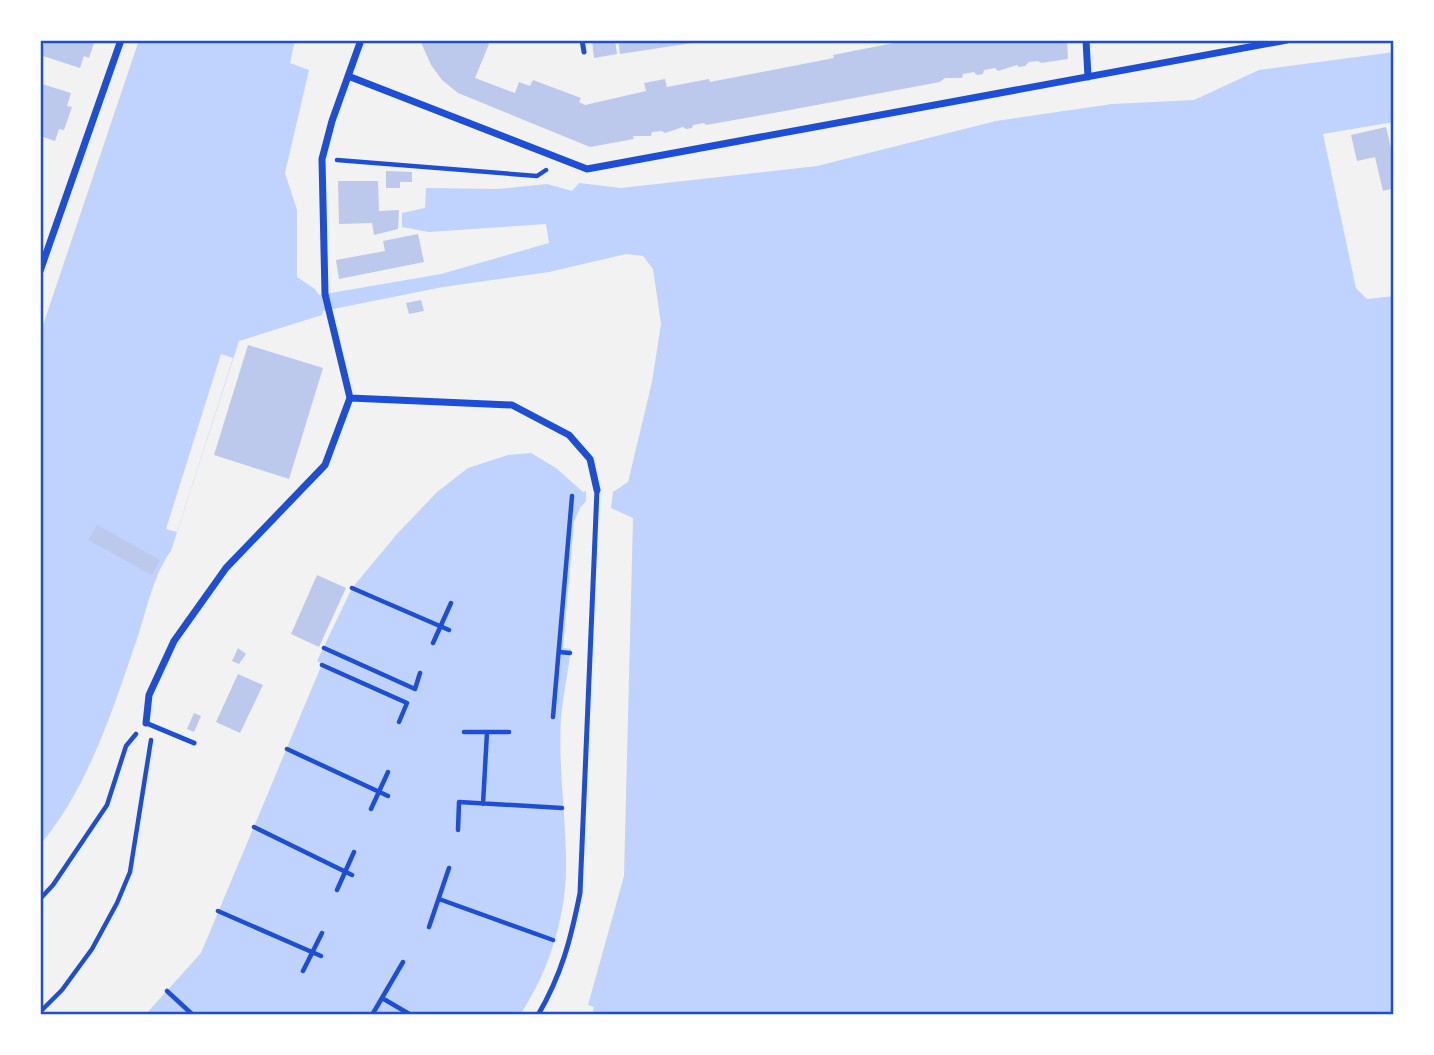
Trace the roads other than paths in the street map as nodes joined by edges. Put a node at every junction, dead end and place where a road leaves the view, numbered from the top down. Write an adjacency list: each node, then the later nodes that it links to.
1 (121, 40): 9 (street)
2 (360, 40): 7 (street)
3 (582, 40): 6 (lane)
4 (1086, 40): 8 (street)
5 (1287, 40): 8 (street)
6 (584, 52)
7 (348, 76): 8 (street); 10 (street)
8 (1088, 77)
9 (40, 271)
10 (351, 398): 11 (street); 12 (street)
11 (597, 490): 14 (lane)
12 (146, 723): 13 (lane)
13 (194, 743)
14 (538, 1015)

